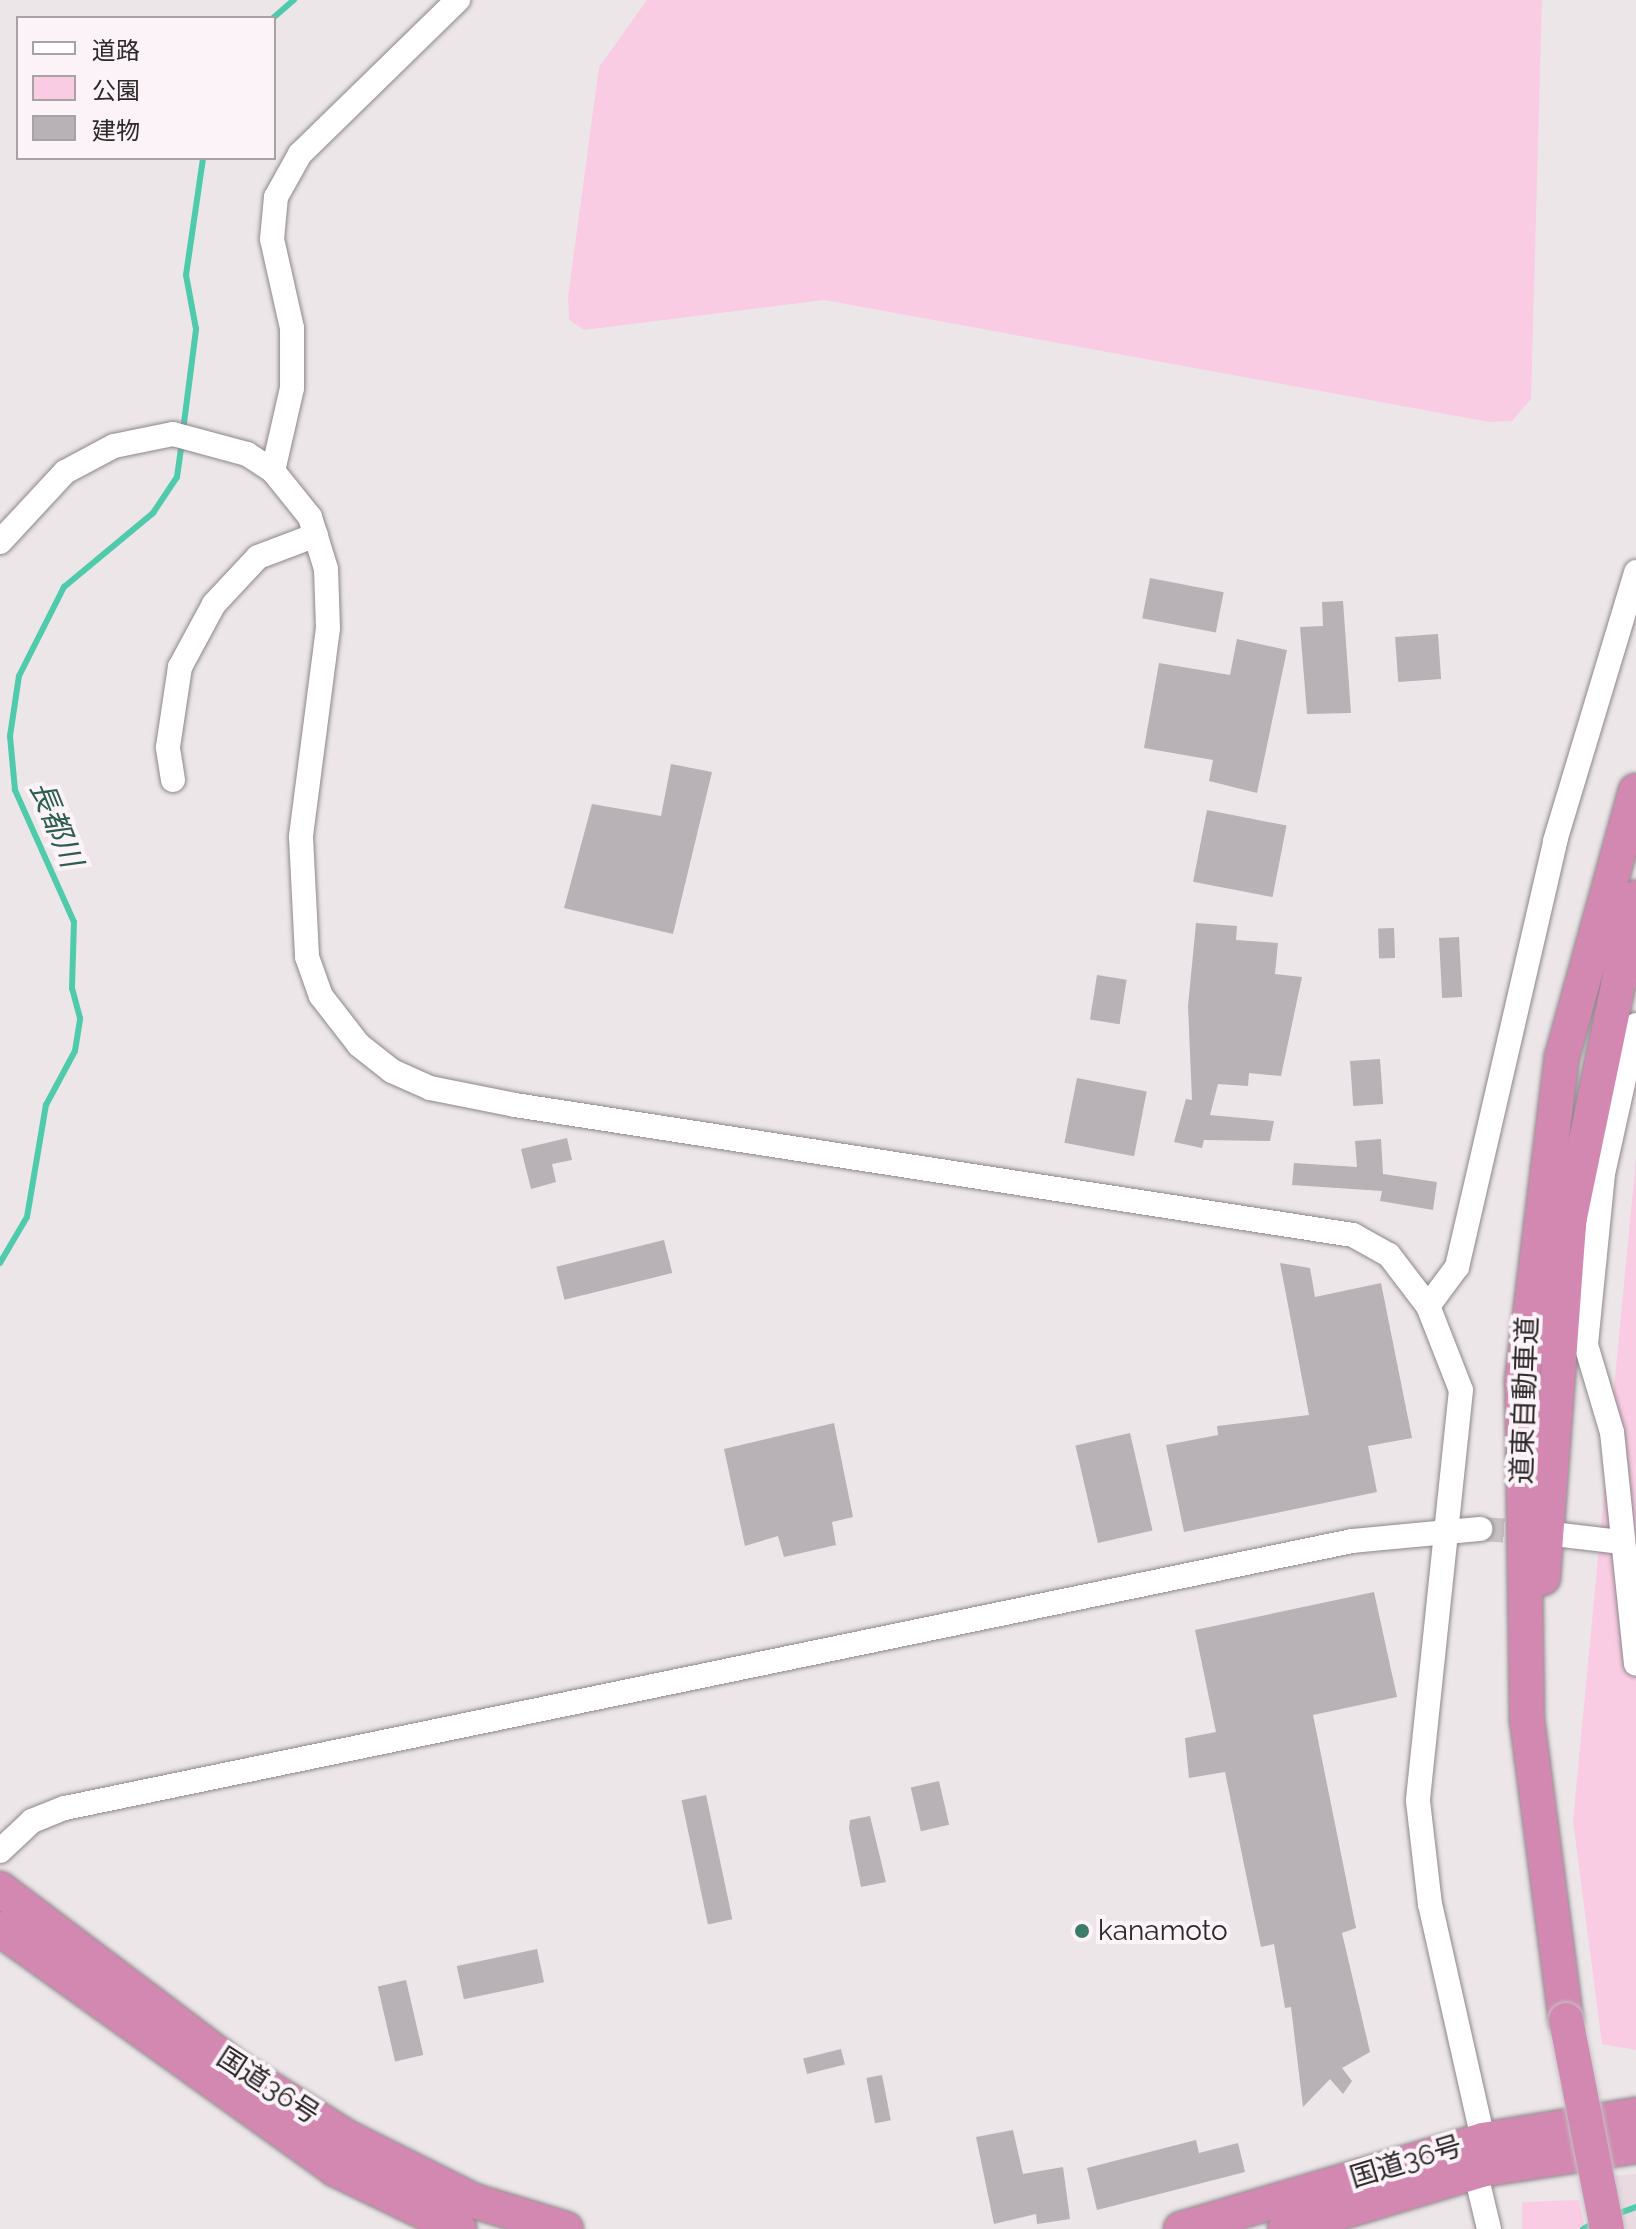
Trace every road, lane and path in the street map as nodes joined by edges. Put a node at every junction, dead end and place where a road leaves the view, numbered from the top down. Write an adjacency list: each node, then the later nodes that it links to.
1 (458, 0): 2 (street)
2 (273, 471): 3 (street); 4 (street)
3 (316, 535): 6 (street); 10 (street)
4 (0, 542)
5 (1636, 572): 10 (street)
6 (173, 780)
7 (1636, 791): 19 (highway, 道東自動車道)
8 (1636, 898): 19 (highway, 道東自動車道)
9 (1636, 1025): 14 (street)
10 (1428, 1306): 11 (street)
11 (1450, 1528): 12 (street); 16 (street); 22 (street)
12 (1480, 1529)
13 (1562, 1535): 14 (street)
14 (1621, 1542): 15 (street)
15 (1636, 1664)
16 (0, 1851)
17 (0, 1889): 24 (highway, 国道36号)
18 (0, 1929): 23 (highway, 国道36号)
19 (1566, 2020): 28 (highway, 道東自動車道, bridge)
20 (1636, 2115): 22 (highway, 国道36号)
21 (1636, 2146): 22 (highway, 国道36号)
22 (1482, 2165): 25 (highway, 国道36号); 26 (highway, 国道36号); 27 (street)
23 (459, 2229)
24 (566, 2229)
25 (1181, 2229)
26 (1285, 2229)
27 (1489, 2229)
28 (1607, 2229)

